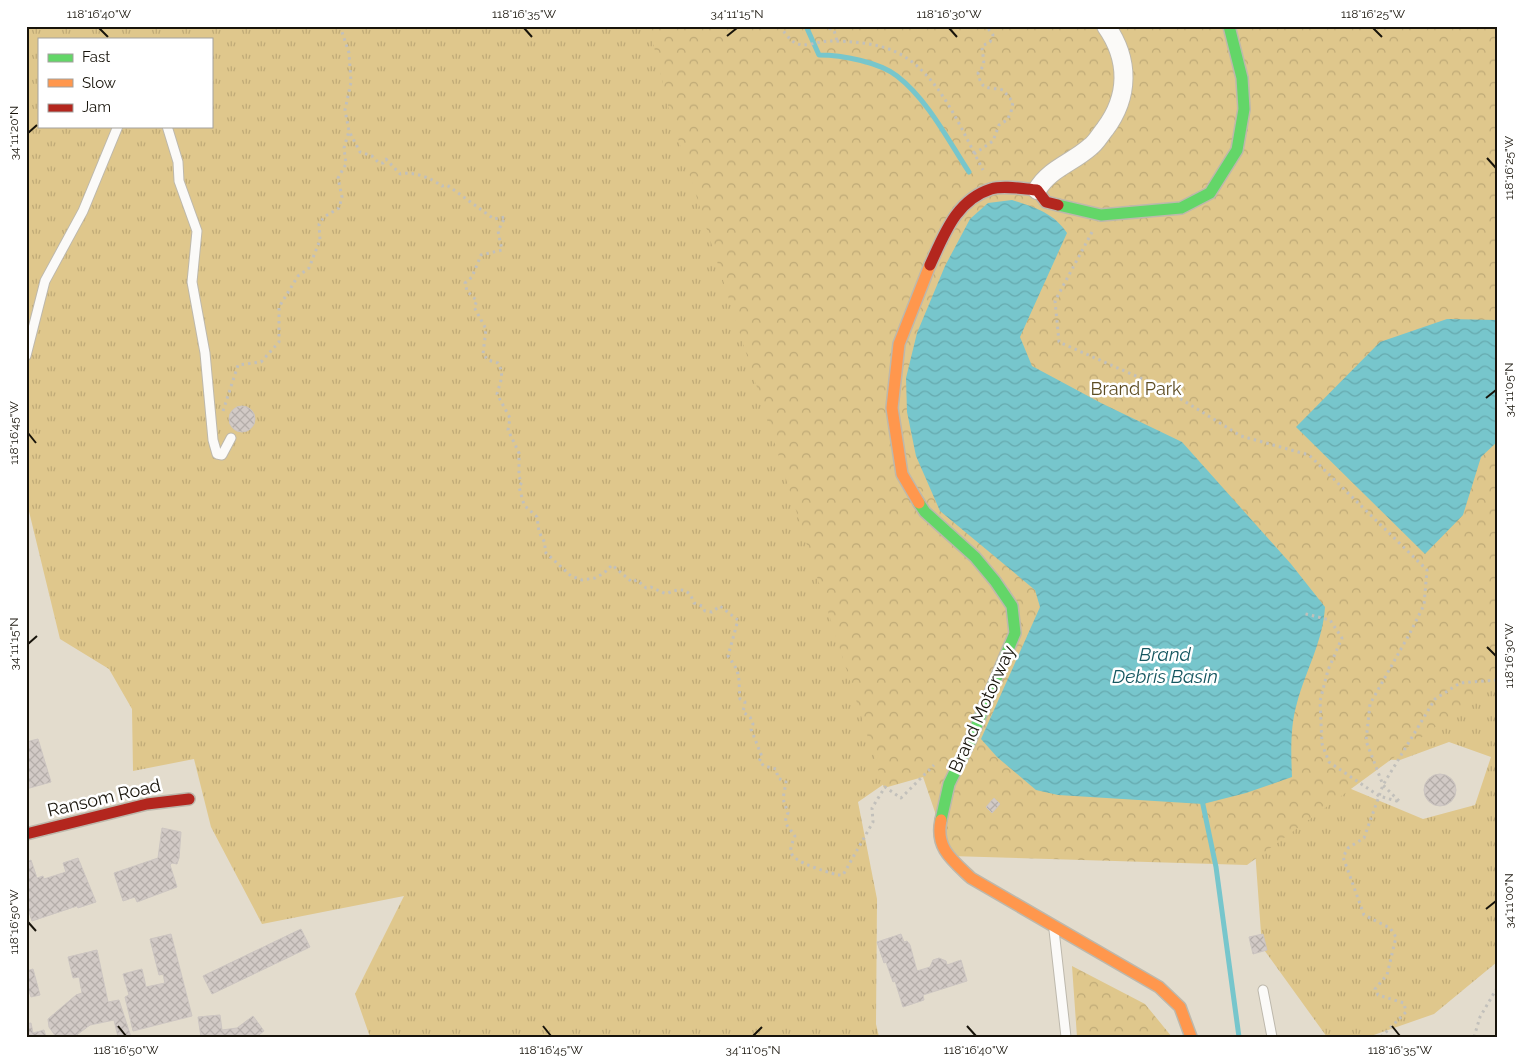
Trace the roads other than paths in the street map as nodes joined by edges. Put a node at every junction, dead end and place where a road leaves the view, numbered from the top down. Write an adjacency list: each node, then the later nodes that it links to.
1 (1106, 26): 5 (street)
2 (1229, 26): 5 (street)
3 (117, 128): 6 (lane)
4 (168, 128): 7 (lane)
5 (1038, 190): 10 (street, Brand Motorway)
6 (26, 356)
7 (231, 438)
8 (189, 799): 9 (street, Ransom Road)
9 (26, 834)
10 (1054, 928): 12 (lane); 13 (street, Brand Motorway)
11 (1263, 990): 14 (lane)
12 (1066, 1037)
13 (1191, 1037)
14 (1272, 1037)

